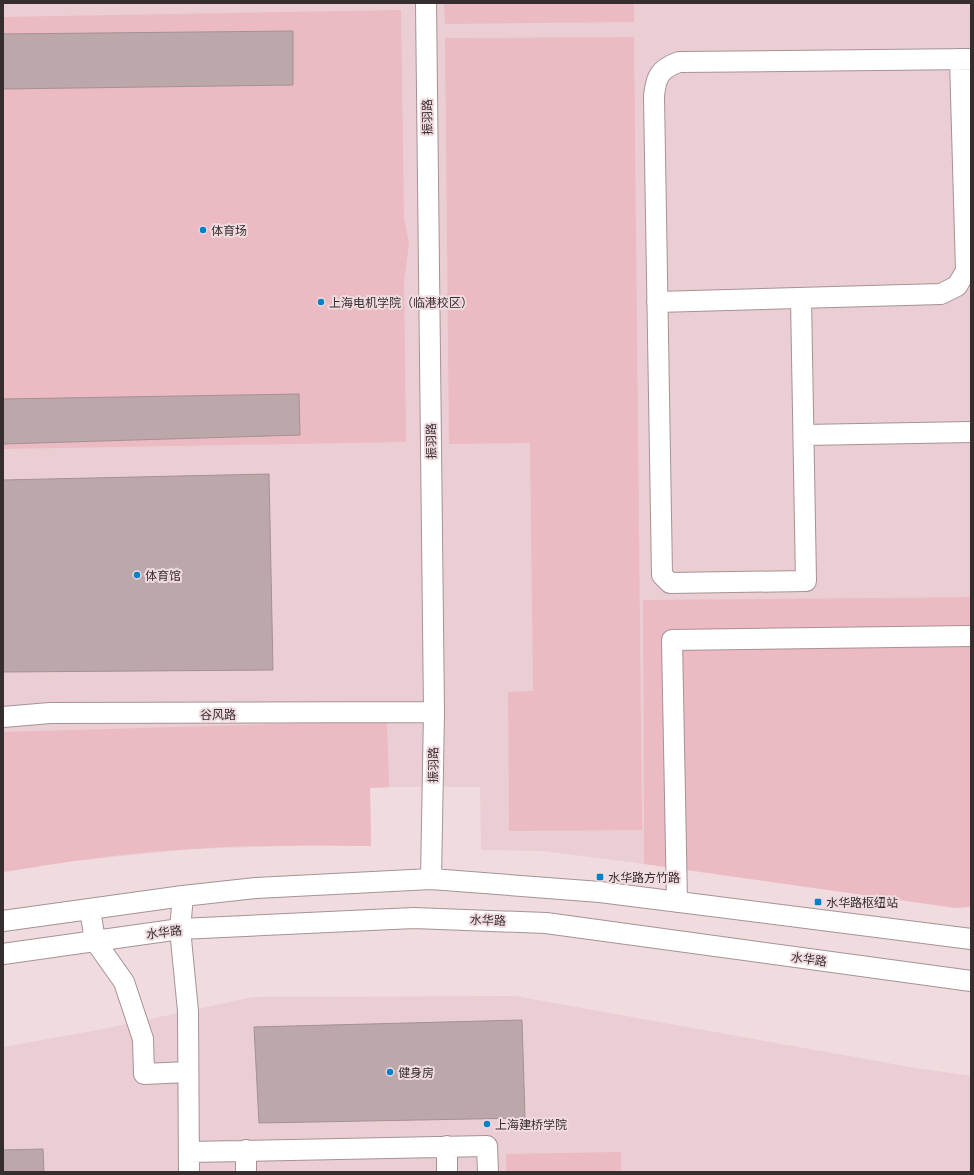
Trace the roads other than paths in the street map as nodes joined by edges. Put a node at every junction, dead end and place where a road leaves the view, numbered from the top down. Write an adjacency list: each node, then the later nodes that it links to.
1 (426, 3): 8 (street, 振羽路)
2 (966, 59): 3 (street); 4 (street)
3 (801, 299): 4 (street); 6 (street)
4 (657, 302): 6 (street)
5 (971, 432): 6 (street)
6 (804, 435)
7 (971, 636): 12 (street)
8 (434, 712): 9 (street, 谷风路); 10 (street, 振羽路)
9 (3, 717)
10 (431, 879): 11 (street); 12 (street)
11 (183, 896): 13 (street); 15 (street)
12 (677, 902): 16 (street)
13 (90, 909): 14 (street); 17 (street)
14 (3, 921)
15 (180, 929): 17 (street, 水华路); 19 (street, 水华路); 20 (street)
16 (971, 939)
17 (95, 941): 18 (street, 水华路); 20 (street)
18 (3, 954)
19 (971, 980)
20 (188, 1072): 23 (street)
21 (447, 1146): 22 (street); 26 (street); 27 (street)
22 (246, 1150): 23 (street); 25 (street)
23 (189, 1152): 24 (street)
24 (189, 1172)
25 (246, 1172)
26 (447, 1172)
27 (488, 1172)

